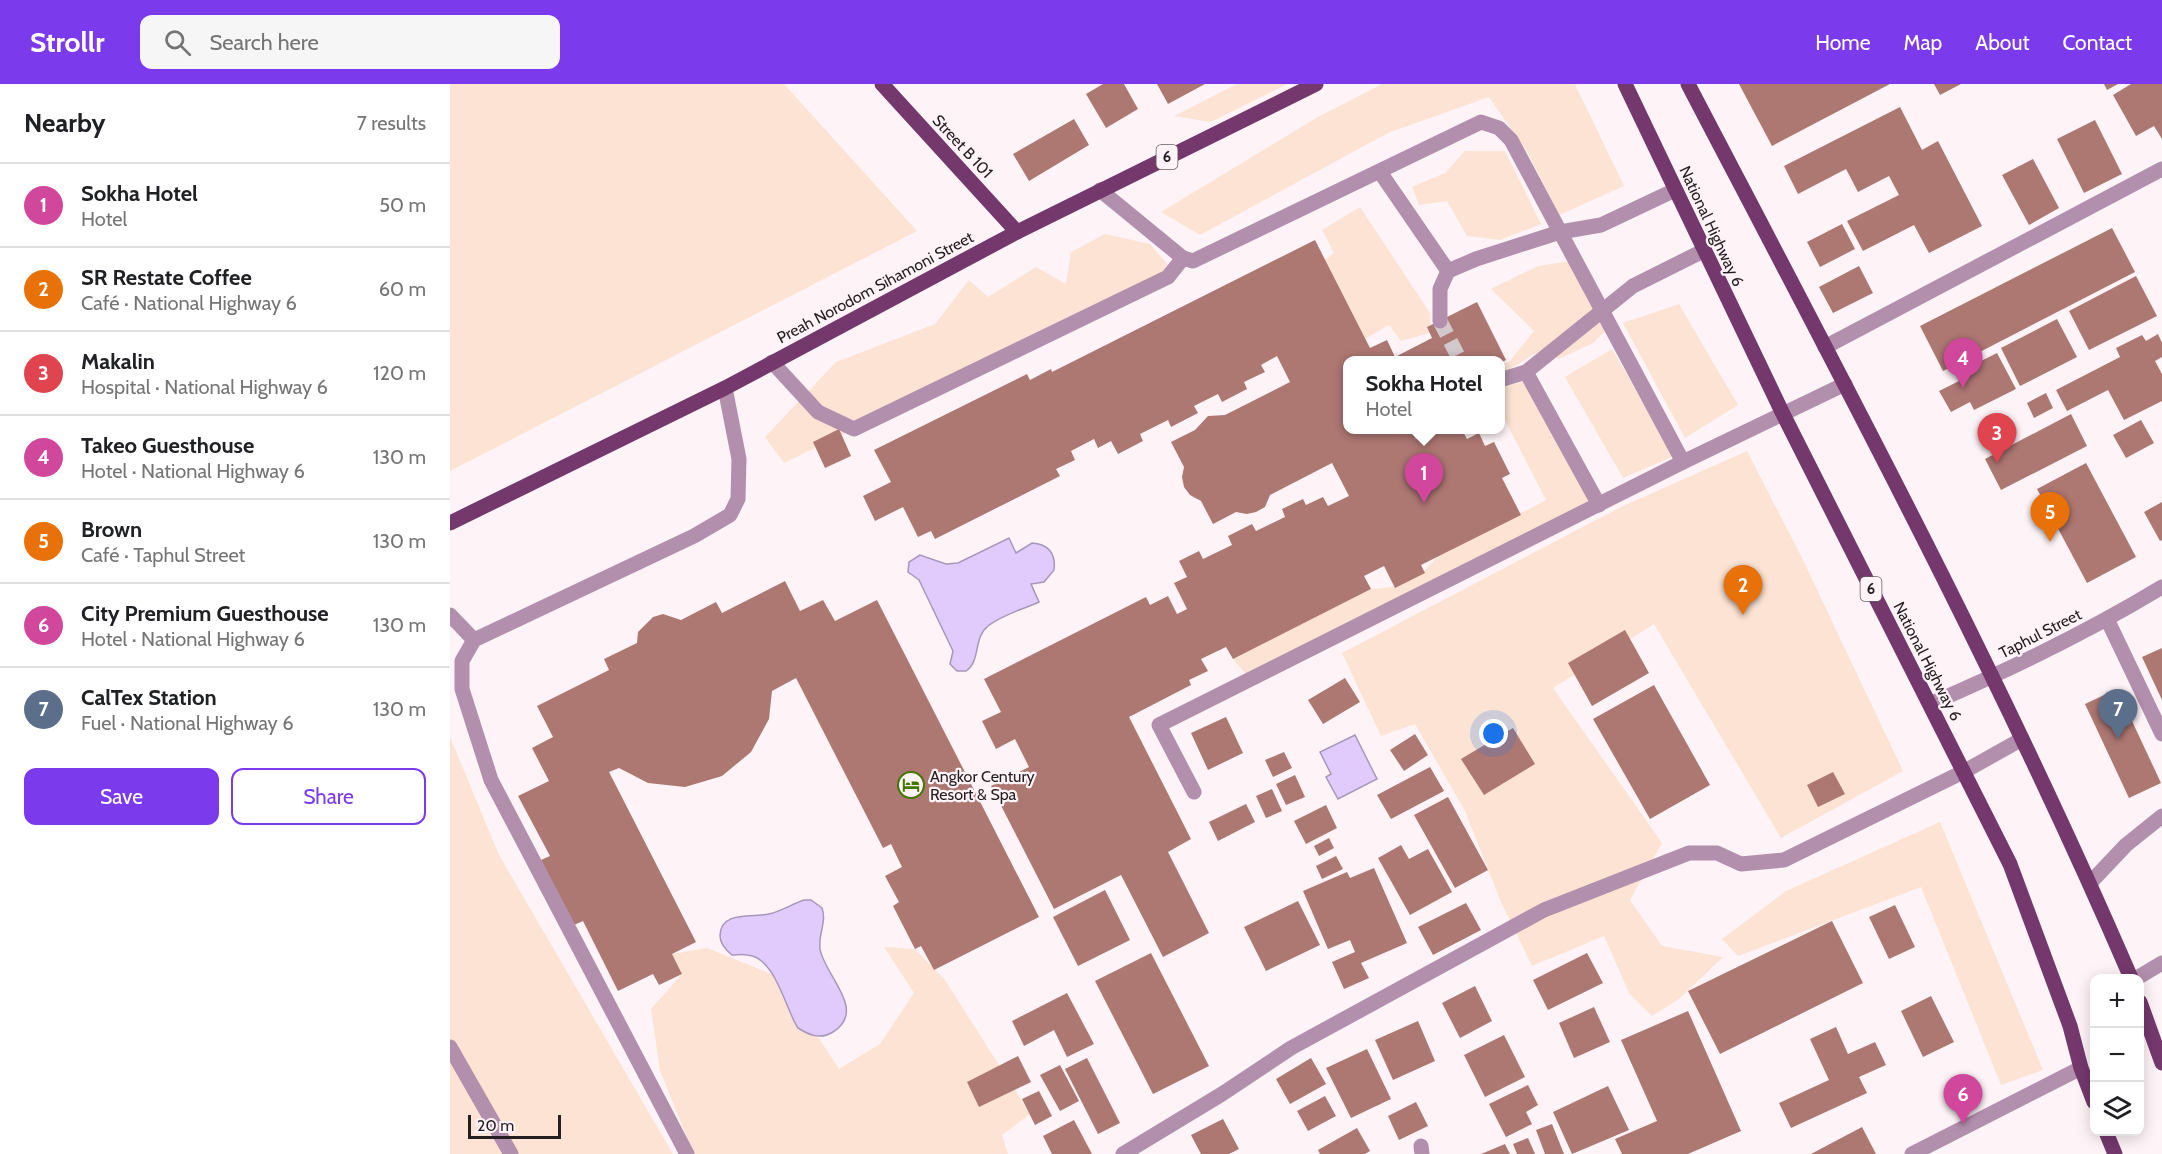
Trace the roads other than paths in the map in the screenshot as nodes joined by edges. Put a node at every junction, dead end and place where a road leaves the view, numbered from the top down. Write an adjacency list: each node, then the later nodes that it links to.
1 (882, 84): 10 (main road, Street B 101)
2 (1316, 84): 7 (main road, Preah Norodom Sihamoni Street / 6)
3 (1625, 84): 8 (main road, National Highway 6 / 6)
4 (1688, 84): 16 (main road)
5 (2162, 170): 16 (street)
6 (1380, 172): 9 (street); 12 (street); 13 (street)
7 (1100, 190): 10 (main road, Preah Norodom Sihamoni Street / 6); 12 (street)
8 (1675, 190): 9 (street); 11 (main road, National Highway 6 / 6)
9 (1560, 231): 13 (street); 14 (street)
10 (1017, 232): 17 (main road, Preah Norodom Sihamoni Street)
11 (1703, 250): 14 (street); 22 (main road, National Highway 6 / 6)
12 (1184, 258): 17 (street)
13 (1448, 271): 15 (street)
14 (1602, 310): 18 (street); 23 (street)
15 (1440, 321)
16 (1825, 347): 20 (main road)
17 (772, 363): 21 (main road, Preah Norodom Sihamoni Street)
18 (1526, 372): 19 (street); 24 (street)
19 (1505, 378)
20 (1845, 384): 22 (street); 30 (main road)
21 (725, 388): 25 (main road, Preah Norodom Sihamoni Street); 29 (street)
22 (1783, 414): 23 (street); 31 (main road, National Highway 6 / 6)
23 (1683, 462): 24 (street)
24 (1599, 505): 35 (street)
25 (450, 523)
26 (2162, 587): 28 (street, Taphul Street)
27 (450, 615): 29 (street)
28 (2107, 620): 30 (street, Taphul Street); 32 (street)
29 (474, 640): 48 (street)
30 (1993, 677): 31 (street, Taphul Street); 33 (main road)
31 (1930, 704): 34 (main road, National Highway 6 / 6)
32 (2162, 734)
33 (2022, 739): 34 (street); 37 (main road)
34 (1965, 771): 44 (main road, National Highway 6 / 6); 49 (street)
35 (1194, 792)
36 (2162, 816): 37 (street)
37 (2090, 883): 39 (main road)
38 (2162, 963): 40 (street)
39 (2129, 974)
40 (2144, 974)
41 (2144, 1015): 43 (main road)
42 (450, 1047): 47 (street)
43 (2162, 1063)
44 (2081, 1068): 45 (main road, National Highway 6 / 6); 50 (street)
45 (2090, 1092)
46 (2108, 1136): 51 (main road)
47 (511, 1154)
48 (687, 1154)
49 (1122, 1154)
50 (1912, 1154)
51 (2115, 1154)

